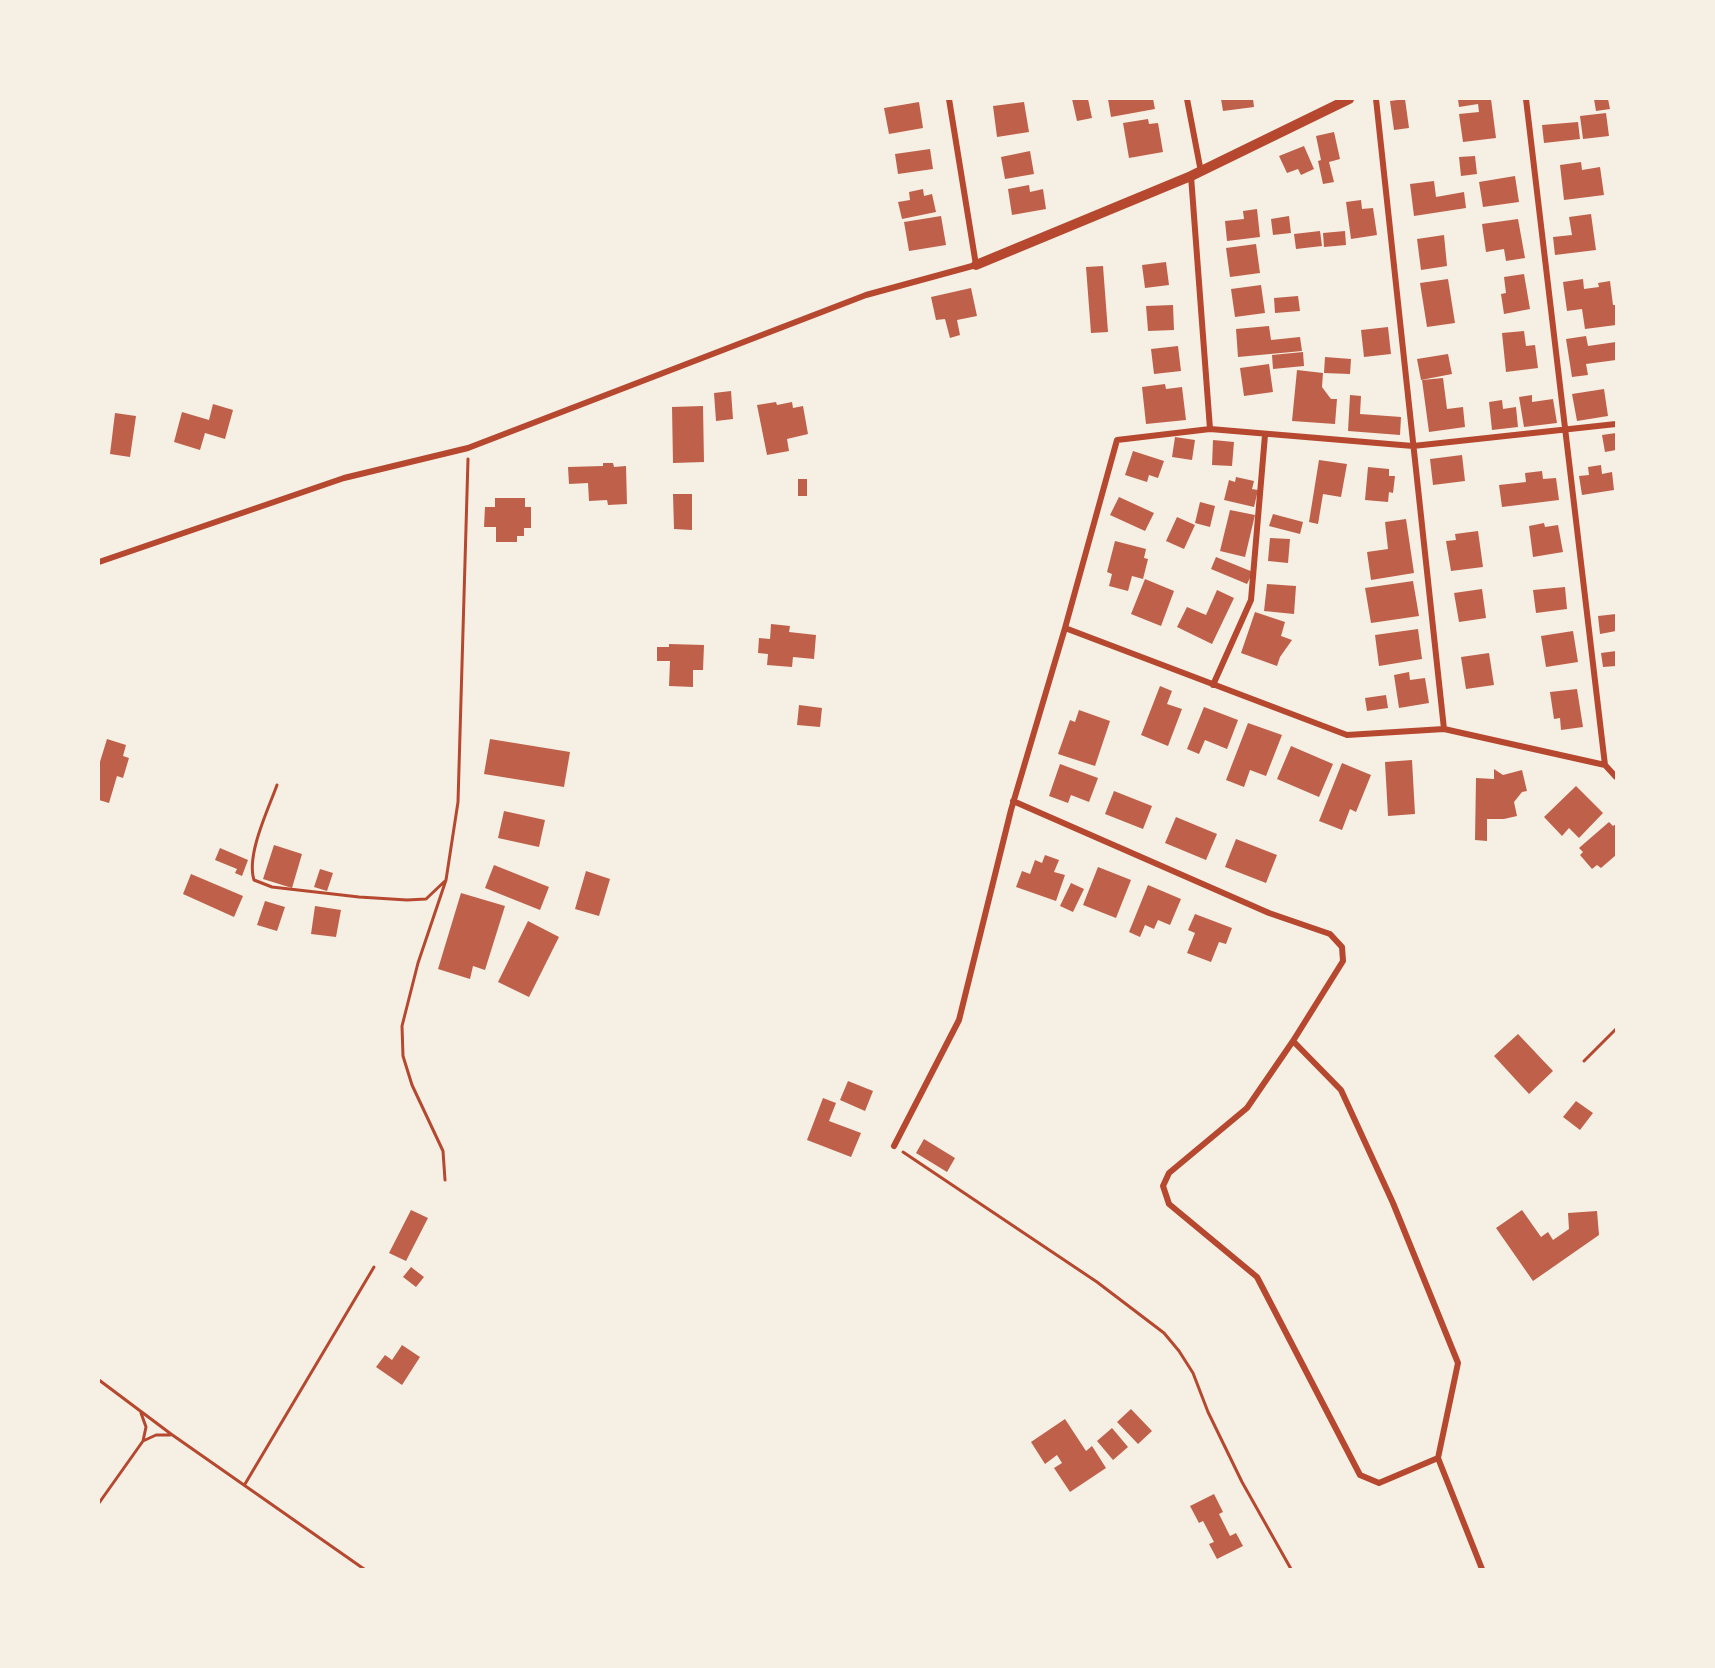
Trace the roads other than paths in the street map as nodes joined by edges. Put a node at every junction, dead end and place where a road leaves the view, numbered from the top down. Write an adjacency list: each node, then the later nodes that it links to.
1 (949, 99): 7 (street)
2 (1187, 99): 6 (street)
3 (1349, 99): 6 (street)
4 (1376, 99): 12 (street)
5 (1526, 99): 10 (street)
6 (1196, 174): 7 (street); 9 (street)
7 (976, 265): 13 (street)
8 (1616, 424): 10 (street)
9 (1210, 429): 11 (street); 14 (street)
10 (1565, 430): 12 (street); 17 (street)
11 (1265, 435): 12 (street); 15 (street)
12 (1413, 446): 16 (street)
13 (99, 562)
14 (1065, 628): 15 (street); 19 (street)
15 (1213, 684): 16 (street)
16 (1444, 729): 17 (street)
17 (1605, 765): 18 (street)
18 (1616, 777)
19 (1013, 801): 20 (street); 21 (street)
20 (1293, 1041): 22 (street); 22 (street)
21 (894, 1146)
22 (1438, 1458): 23 (street)
23 (1482, 1569)

